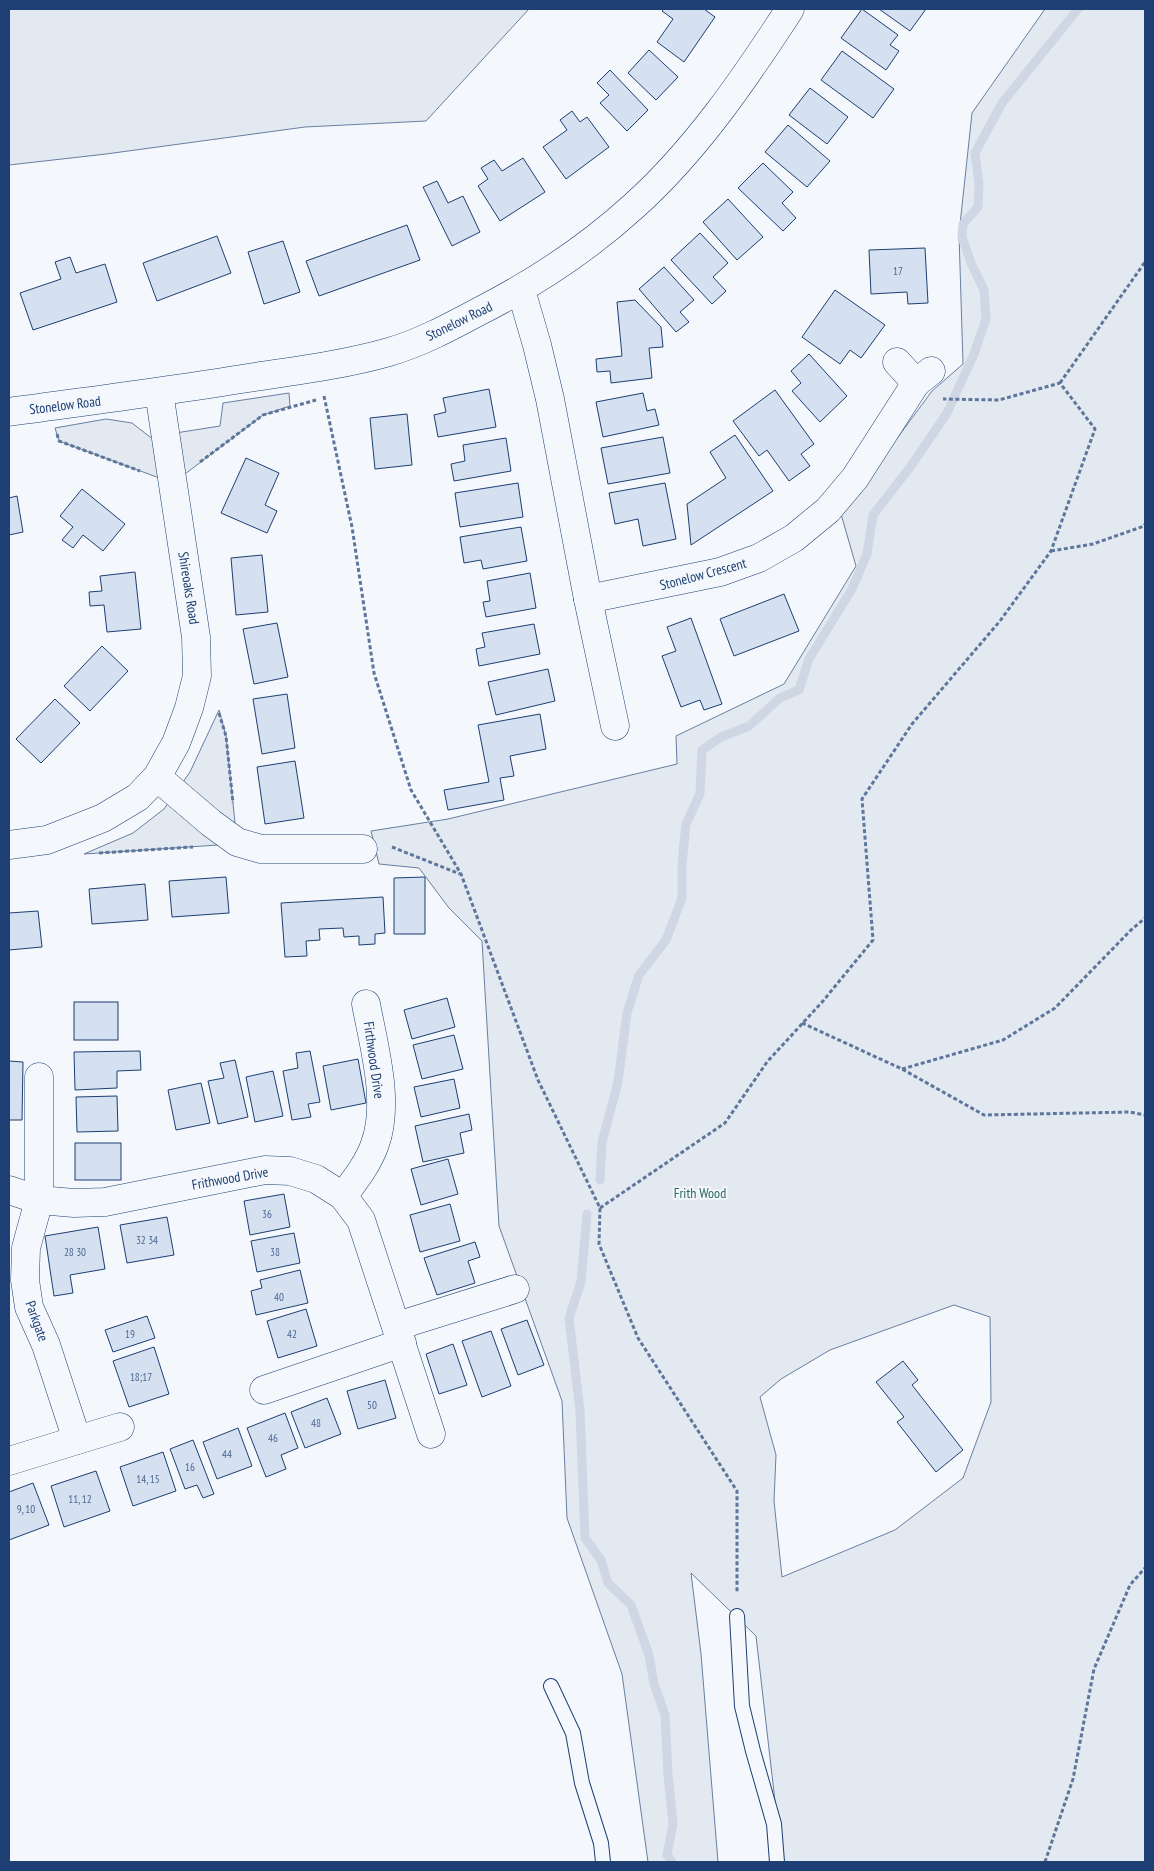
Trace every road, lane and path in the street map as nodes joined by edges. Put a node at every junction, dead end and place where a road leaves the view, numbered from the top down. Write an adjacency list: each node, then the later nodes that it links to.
1 (790, 9): 3 (street, Stonelow Road)
2 (1145, 262): 6 (path)
3 (521, 290): 5 (street, Stonelow Road); 12 (street)
4 (897, 362): 12 (street, Stonelow Crescent)
5 (322, 367): 7 (street, Stonelow Road); 17 (path)
6 (1060, 383): 8 (path); 11 (path)
7 (159, 392): 9 (street, Stonelow Road); 14 (street, Shireoaks Road)
8 (943, 399)
9 (9, 412)
10 (1145, 524): 11 (path)
11 (1051, 551): 20 (path)
12 (588, 600): 13 (street)
13 (618, 725)
14 (157, 777): 15 (street, Shireoaks Road); 16 (street)
15 (9, 845)
16 (363, 849): 17 (path)
17 (461, 874): 27 (path)
18 (1145, 918): 21 (path)
19 (366, 1004): 25 (street, Firthwood Drive)
20 (802, 1023): 21 (path); 27 (path)
21 (902, 1068): 23 (path)
22 (39, 1077): 26 (street)
23 (1145, 1115)
24 (9, 1190): 26 (street, Frithwood Drive)
25 (343, 1196): 26 (street, Frithwood Drive); 29 (street, Frithwood Drive)
26 (39, 1200): 33 (street, Parkgate)
27 (600, 1208): 36 (path)
28 (515, 1290): 29 (street)
29 (400, 1335): 30 (street); 32 (street, Frithwood Drive)
30 (264, 1390)
31 (120, 1427): 33 (street)
32 (431, 1434)
33 (77, 1440): 34 (street)
34 (9, 1461)
35 (1145, 1568): 40 (path)
36 (737, 1616): 39 (lane)
37 (551, 1686): 38 (lane)
38 (603, 1862)
39 (777, 1862)
40 (1046, 1862)

